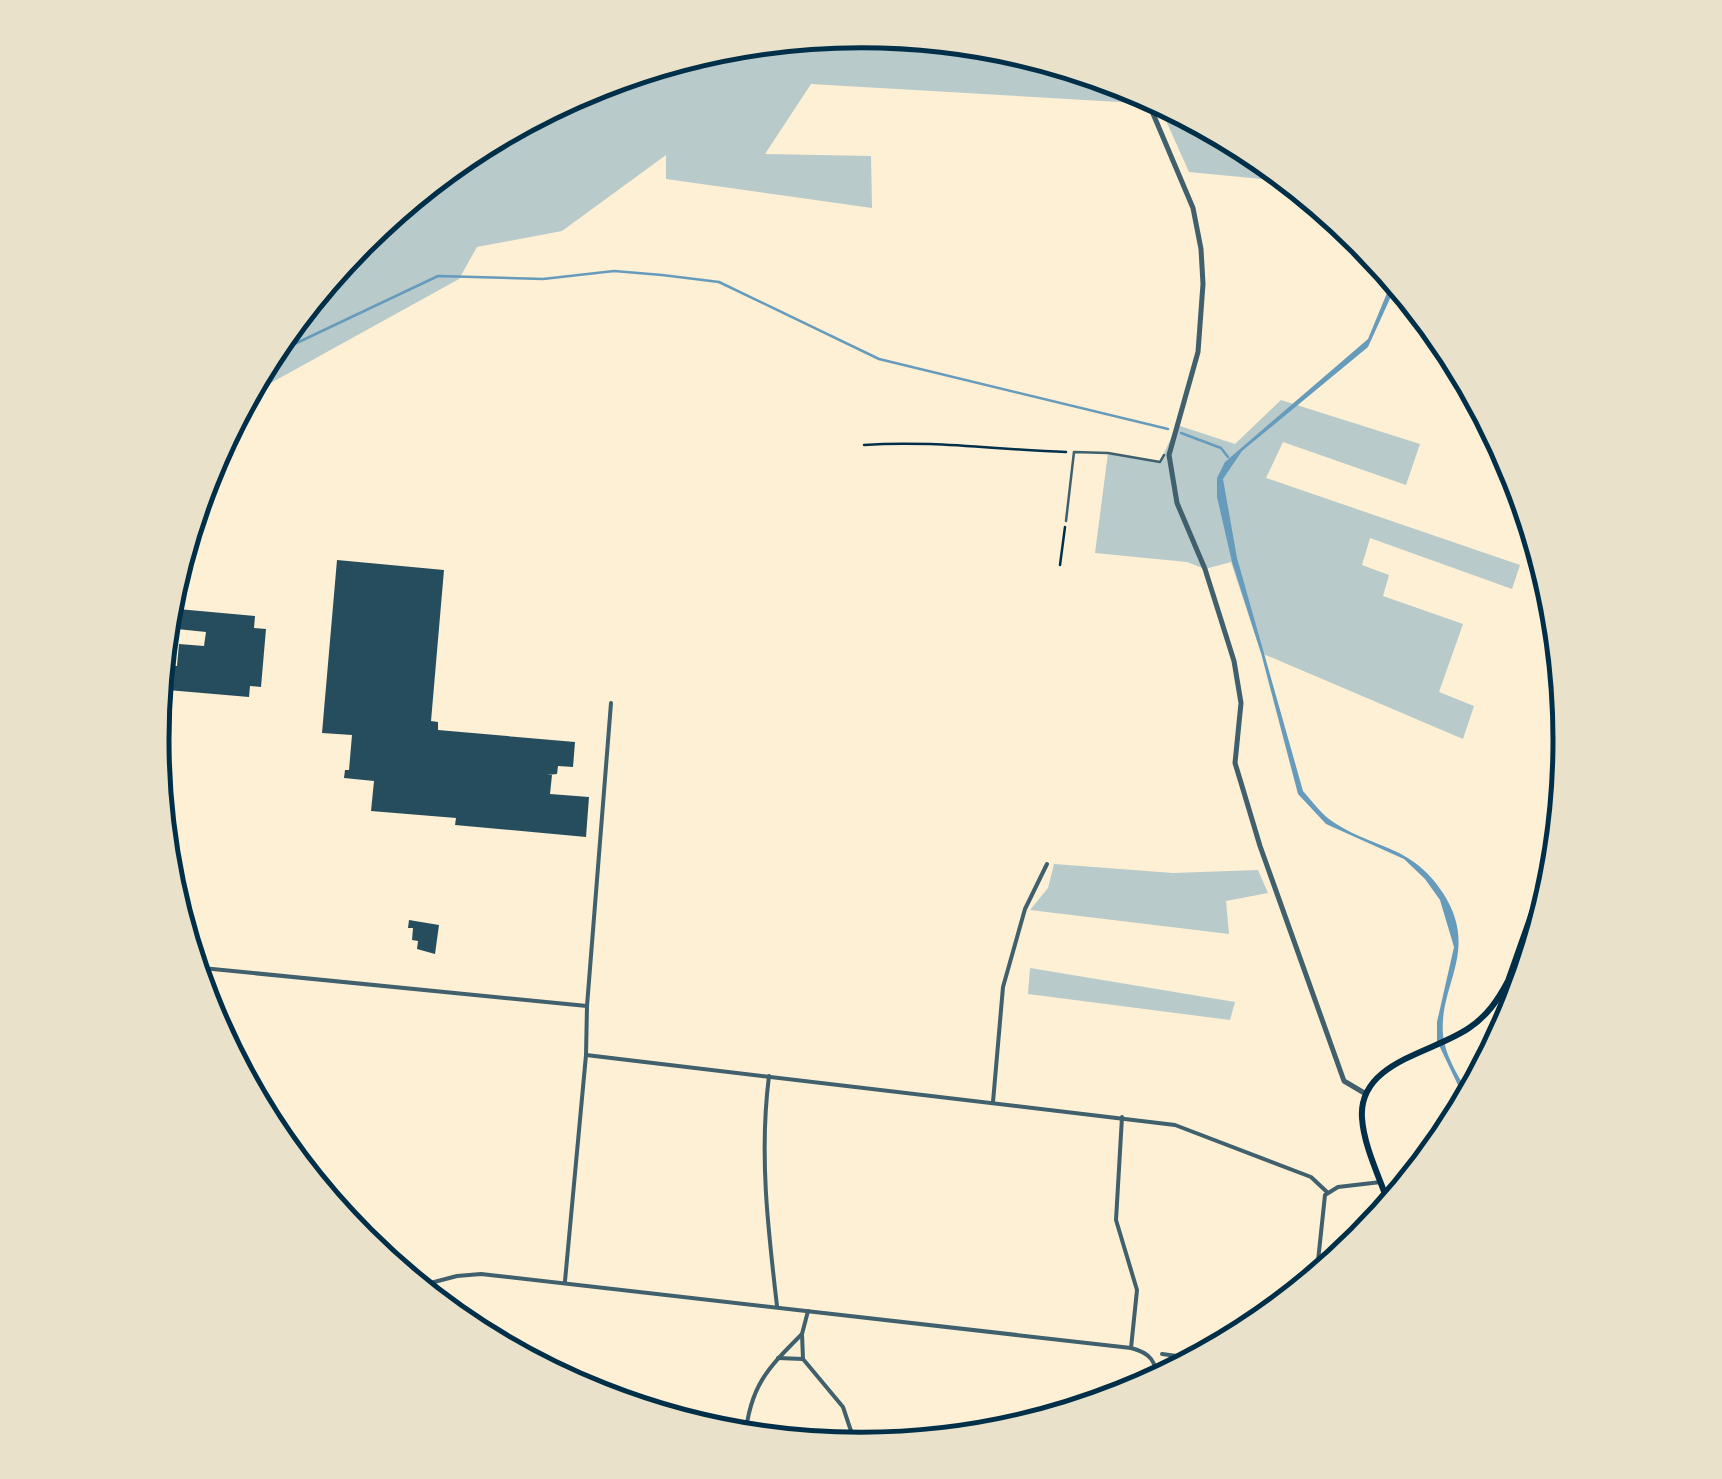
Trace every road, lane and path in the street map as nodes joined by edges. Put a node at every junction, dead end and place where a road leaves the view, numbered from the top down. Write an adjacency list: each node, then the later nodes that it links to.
1 (1153, 112): 14 (street)
2 (864, 445): 3 (path)
3 (1074, 452): 4 (lane); 5 (lane)
4 (1164, 455)
5 (1066, 521): 6 (path)
6 (1060, 565)
7 (611, 703): 11 (street)
8 (1047, 864): 15 (street)
9 (1527, 926): 14 (main road)
10 (209, 970): 11 (street)
11 (587, 1006): 12 (street)
12 (586, 1055): 13 (street); 22 (street)
13 (769, 1075): 15 (street); 23 (street)
14 (1366, 1094): 17 (main road)
15 (993, 1102): 16 (street)
16 (1122, 1118): 19 (street); 26 (street)
17 (1382, 1182): 18 (main road); 19 (street)
18 (1385, 1191)
19 (1327, 1192): 20 (street)
20 (1318, 1259)
21 (432, 1283): 22 (street)
22 (565, 1283): 23 (street)
23 (777, 1306): 24 (street)
24 (808, 1310): 25 (street); 26 (street)
25 (802, 1334): 29 (street); 30 (street)
26 (1131, 1348): 31 (street)
27 (1162, 1354): 28 (street)
28 (1175, 1356)
29 (778, 1358): 30 (street); 32 (street)
30 (804, 1359): 33 (street)
31 (1155, 1366)
32 (748, 1422)
33 (851, 1432)

